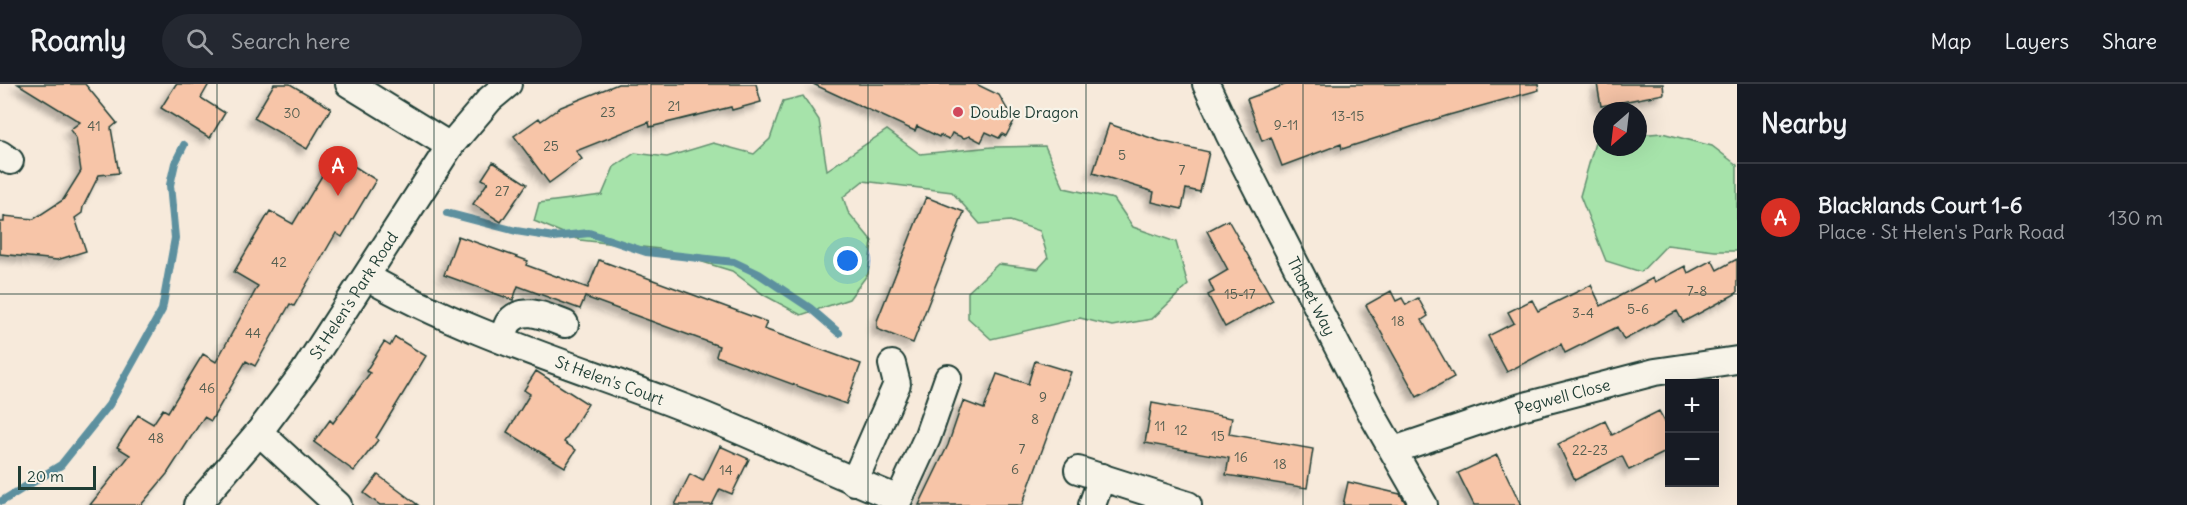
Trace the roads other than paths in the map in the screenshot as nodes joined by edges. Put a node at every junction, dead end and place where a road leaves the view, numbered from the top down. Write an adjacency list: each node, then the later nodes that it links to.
1 (349, 84): 4 (street)
2 (508, 84): 4 (street, St Helen's Park Road)
3 (1206, 84): 12 (street, Thanet Way)
4 (450, 146): 5 (street, St Helen's Park Road)
5 (367, 277): 7 (street, St Helen's Court); 11 (street, St Helen's Park Road)
6 (565, 324): 7 (street)
7 (502, 340): 15 (street, St Helen's Court)
8 (1737, 360): 12 (street, Pegwell Close)
9 (892, 364): 15 (street)
10 (948, 378): 15 (street, St Helen's Court)
11 (259, 432): 16 (street, St Helen's Park Road); 17 (street)
12 (1394, 450): 20 (street, Thanet Way)
13 (1078, 470): 14 (street)
14 (1102, 477): 18 (street); 19 (street)
15 (854, 482)
16 (197, 505)
17 (338, 505)
18 (1092, 505)
19 (1188, 505)
20 (1424, 505)

